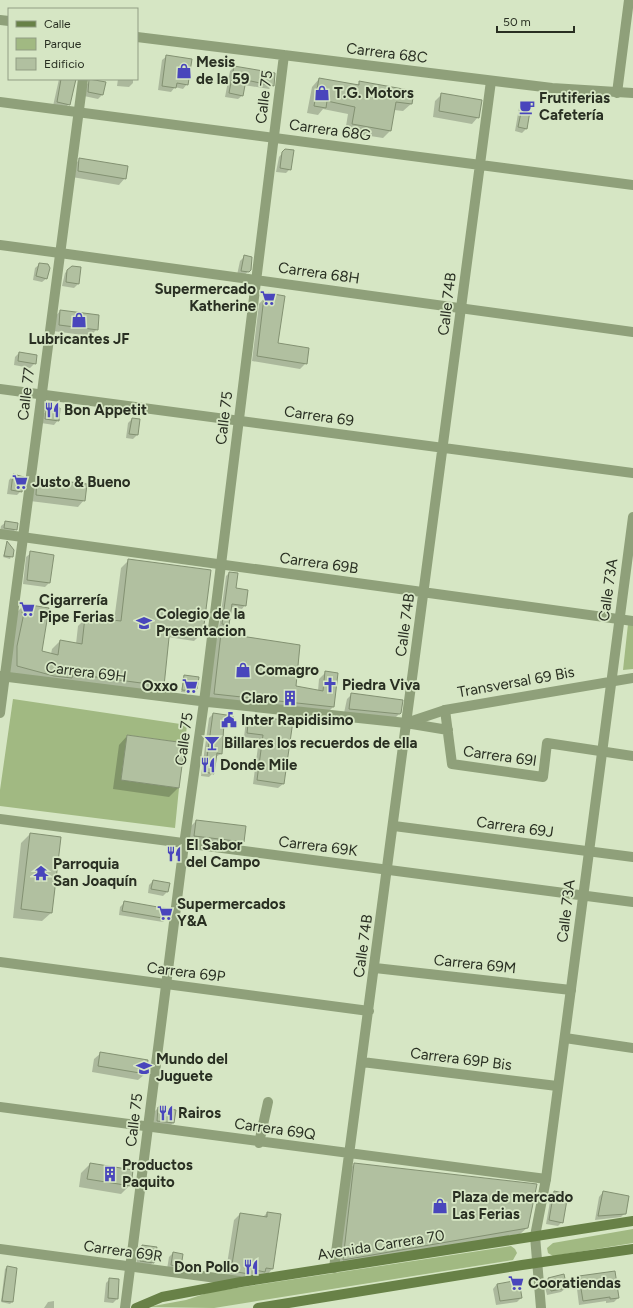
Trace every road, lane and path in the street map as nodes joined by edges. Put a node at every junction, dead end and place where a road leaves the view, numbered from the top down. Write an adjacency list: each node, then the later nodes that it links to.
1 (629, 0): 6 (street)
2 (138, 37): 3 (street, Carrera 68C)
3 (284, 55): 5 (street, Carrera 68C); 10 (street, Calle 75)
4 (83, 80): 9 (street, Calle 77)
5 (492, 81): 6 (street, Carrera 68C); 11 (street, Calle 74B)
6 (616, 93): 7 (street, Carrera 68C)
7 (633, 93)
8 (0, 102): 9 (street, Carrera 68G)
9 (78, 112): 10 (street, Carrera 68G); 14 (street, Calle 77)
10 (274, 138): 11 (street, Carrera 68G); 15 (street, Calle 75)
11 (480, 165): 12 (street, Carrera 68G); 16 (street, Calle 74B)
12 (633, 185)
13 (0, 245): 14 (street, Carrera 68H)
14 (60, 253): 15 (street, Carrera 68H); 19 (street, Calle 77)
15 (257, 280): 16 (street, Carrera 68H); 20 (street, Calle 75)
16 (462, 308): 17 (street, Carrera 68H); 21 (street, Calle 74B)
17 (633, 332)
18 (0, 389): 19 (street, Carrera 69)
19 (42, 394): 20 (street, Carrera 69); 25 (street, Calle 77)
20 (239, 420): 21 (street, Carrera 69); 26 (street, Calle 75)
21 (444, 448): 22 (street, Carrera 69); 27 (street, Calle 74B)
22 (633, 473)
23 (633, 517): 28 (street, Calle 73A)
24 (0, 534): 25 (street, Carrera 69B)
25 (23, 538): 26 (street, Carrera 69B); 30 (street, Calle 77)
26 (221, 565): 27 (street, Carrera 69B); 33 (street, Calle 75)
27 (425, 592): 28 (street, Carrera 69B); 36 (street, Calle 74B)
28 (620, 619): 29 (street, Carrera 69B); 32 (street, Calle 73A)
29 (633, 621)
30 (2, 676): 33 (street, Carrera 69H); 35 (street, Calle 77)
31 (633, 678): 32 (street, Transversal 69 Bis)
32 (611, 682): 34 (street, Transversal 69 Bis); 38 (street, Calle 73A)
33 (204, 702): 36 (street, Carrera 69H); 42 (street, Calle 75)
34 (445, 710): 36 (street, Transversal 69 Bis); 37 (street)
35 (0, 713)
36 (406, 723): 37 (street, Carrera 69I); 41 (street, Calle 74B)
37 (448, 730): 38 (street, Carrera 69I)
38 (602, 751): 39 (street); 43 (street, Calle 73A)
39 (633, 756)
40 (0, 819): 42 (street, Carrera 69K)
41 (394, 826): 43 (street, Carrera 69J); 45 (street, Calle 74B)
42 (184, 844): 45 (street, Carrera 69K); 50 (street, Calle 75)
43 (589, 852): 44 (street, Carrera 69J); 46 (street, Calle 73A)
44 (633, 858)
45 (388, 870): 46 (street, Carrera 69K); 49 (street, Calle 74B)
46 (583, 895): 47 (street, Carrera 69K); 51 (street, Calle 73A)
47 (633, 902)
48 (0, 962): 50 (street, Carrera 69P)
49 (375, 968): 51 (street, Carrera 69M); 52 (street, Calle 74B)
50 (166, 985): 52 (street, Carrera 69P); 59 (street, Calle 75)
51 (571, 990): 53 (street, Calle 73A)
52 (369, 1010): 55 (street, Calle 74B)
53 (565, 1038): 54 (street); 56 (street, Calle 73A)
54 (633, 1048)
55 (362, 1062): 56 (street, Carrera 69P Bis); 61 (street, Calle 74B)
56 (557, 1086): 62 (street, Calle 73A)
57 (268, 1102): 60 (street)
58 (0, 1107): 59 (street, Carrera 69Q)
59 (148, 1127): 60 (street, Carrera 69Q); 68 (street, Calle 75)
60 (259, 1142): 61 (street, Carrera 69Q)
61 (350, 1155): 62 (street, Carrera 69Q); 69 (street, Calle 74B)
62 (546, 1179): 64 (street, Calle 73A)
63 (633, 1221): 64 (main road, Avenida Carrera 70)
64 (535, 1236): 67 (street, Calle 73A); 69 (main road, Avenida Carrera 70)
65 (633, 1249): 67 (main road)
66 (0, 1250): 68 (street, Carrera 69R)
67 (536, 1263): 71 (main road); 75 (street, Calle 73A)
68 (129, 1267): 70 (street, Carrera 69R); 72 (street, Calle 75)
69 (334, 1268): 70 (main road, Avenida Carrera 70)
70 (241, 1282): 73 (main road, Avenida Carrera 70)
71 (290, 1306): 74 (main road)
72 (125, 1308)
73 (136, 1308)
74 (258, 1308)
75 (541, 1308)

